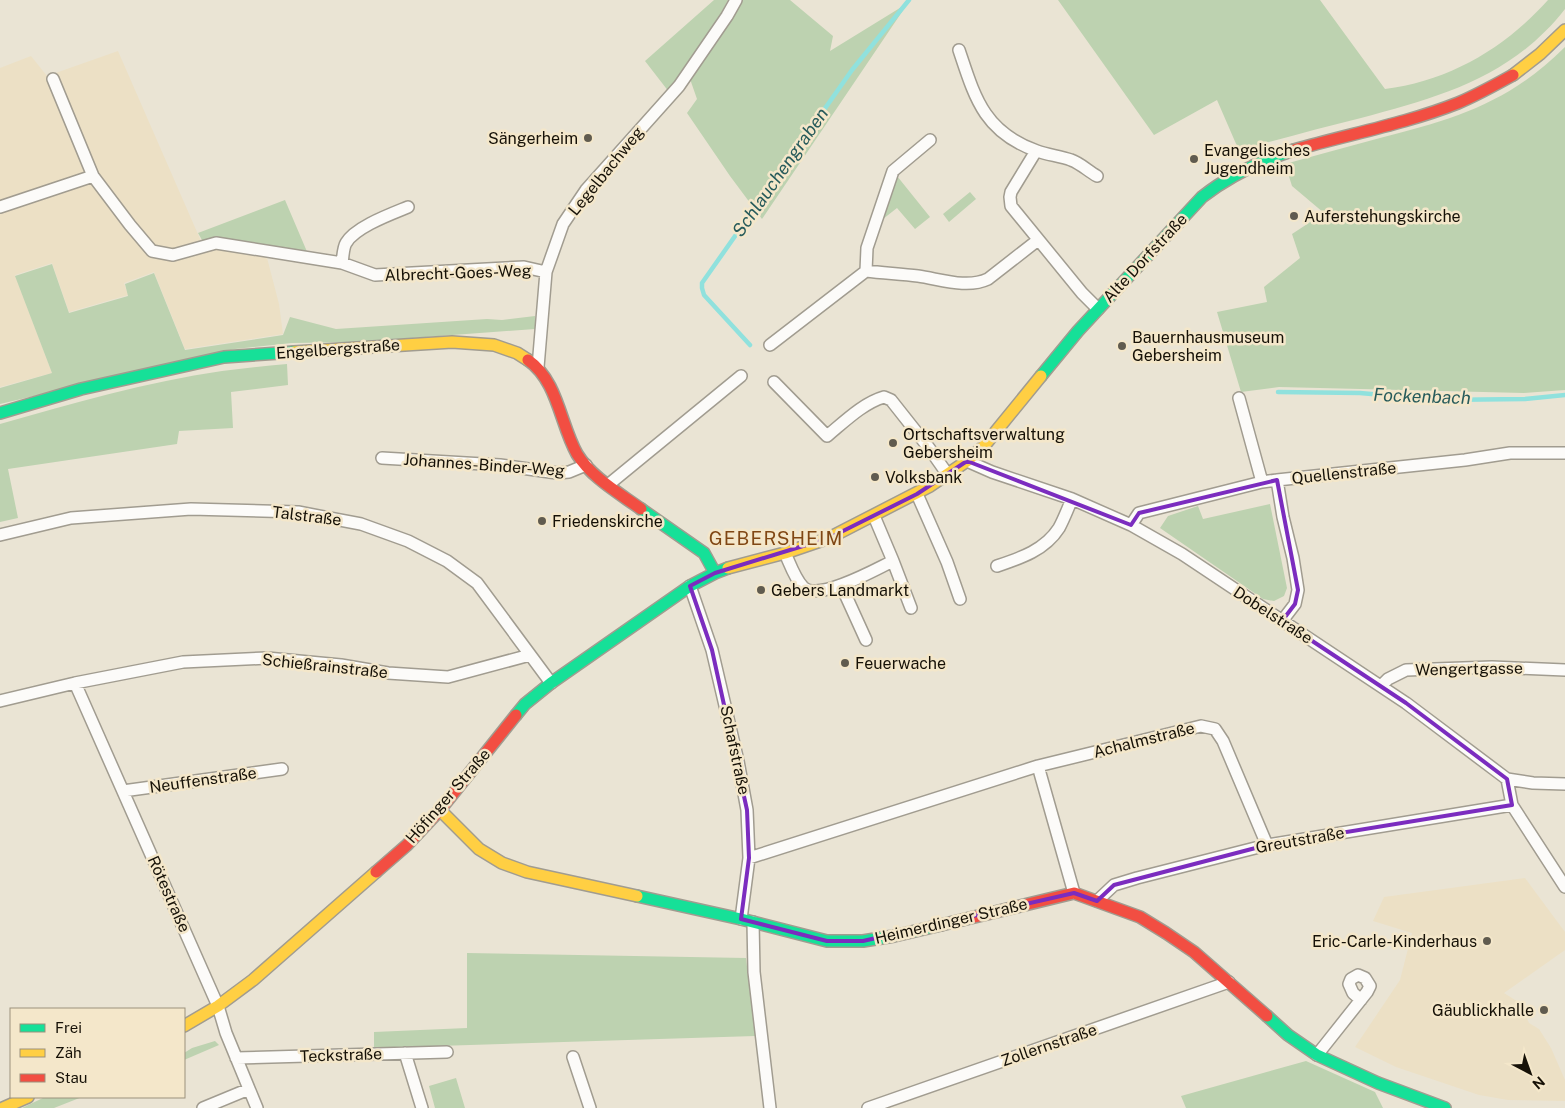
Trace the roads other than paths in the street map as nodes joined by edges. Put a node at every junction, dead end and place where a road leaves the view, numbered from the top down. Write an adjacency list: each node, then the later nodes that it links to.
1 (736, 0): 14 (street, Legelbachweg)
2 (1565, 30): 15 (street, Alte Dorfstraße)
3 (959, 50): 6 (street)
4 (53, 79): 7 (street, Albrecht-Goes-Weg)
5 (930, 140): 13 (street)
6 (1036, 151): 8 (street); 11 (street)
7 (93, 176): 9 (street); 12 (street, Albrecht-Goes-Weg)
8 (1097, 176)
9 (0, 207)
10 (408, 207): 12 (street)
11 (1038, 240): 13 (street); 15 (street)
12 (342, 263): 14 (street, Albrecht-Goes-Weg)
13 (866, 271): 16 (street)
14 (546, 272): 17 (street, Legelbachweg)
15 (1098, 309): 24 (street, Alte Dorfstraße)
16 (770, 345)
17 (538, 367): 21 (street, Engelbergstraße); 25 (street, Engelbergstraße)
18 (741, 376): 29 (street)
19 (774, 382): 26 (street)
20 (1240, 398): 28 (street)
21 (0, 413)
22 (1565, 453): 27 (street, Quellenstraße)
23 (382, 458): 25 (street, Johannes-Binder-Weg)
24 (967, 461): 26 (street, Alte Dorfstraße); 31 (street, Dobelstraße)
25 (586, 465): 29 (street, Engelbergstraße)
26 (948, 475): 30 (street, Alte Dorfstraße)
27 (1277, 480): 28 (street, Quellenstraße); 43 (street)
28 (1262, 482): 33 (street, Quellenstraße)
29 (608, 485): 38 (street, Engelbergstraße)
30 (917, 494): 32 (street, Alte Dorfstraße); 41 (street)
31 (1072, 499): 33 (street, Dobelstraße); 37 (street)
32 (874, 516): 35 (street, Alte Dorfstraße); 36 (street)
33 (1131, 525): 43 (street, Dobelstraße)
34 (0, 535): 45 (street, Talstraße)
35 (785, 553): 38 (street, Alte Dorfstraße); 39 (street)
36 (893, 561): 39 (street); 42 (street)
37 (997, 566)
38 (715, 573): 40 (street, Höfinger Straße)
39 (841, 585): 44 (street)
40 (690, 586): 48 (street, Höfinger Straße); 59 (street, Schafstraße)
41 (960, 599)
42 (911, 608)
43 (1282, 621): 49 (street, Dobelstraße)
44 (866, 640)
45 (530, 655): 47 (street, Schießrainstraße); 48 (street, Talstraße)
46 (1564, 667): 49 (street, Wengertgasse)
47 (75, 683): 50 (street, Schießrainstraße); 55 (street, Rötestraße)
48 (551, 683): 57 (street, Höfinger Straße)
49 (1381, 686): 53 (street, Dobelstraße)
50 (0, 701)
51 (1038, 766): 58 (street, Achalmstraße); 59 (street, Achalmstraße); 61 (street)
52 (282, 769): 55 (street, Neuffenstraße)
53 (1506, 779): 54 (street, Dobelstraße); 56 (street)
54 (1565, 784)
55 (123, 791): 67 (street, Rötestraße)
56 (1512, 805): 58 (street, Greutstraße); 60 (street)
57 (440, 810): 63 (street, Heimerdinger Straße); 67 (street, Höfinger Straße)
58 (1266, 845): 62 (street, Greutstraße)
59 (749, 858): 63 (street, Schafstraße)
60 (1565, 887)
61 (1074, 892): 62 (street); 64 (street, Heimerdinger Straße)
62 (1096, 901): 65 (street)
63 (741, 919): 64 (street, Heimerdinger Straße)
64 (753, 922): 81 (street)
65 (1230, 982): 71 (street); 82 (street, Zollernstraße)
66 (1361, 1000): 71 (street)
67 (218, 1006): 68 (street, Höfinger Straße); 73 (street, Rötestraße)
68 (185, 1025)
69 (447, 1052): 70 (street, Teckstraße)
70 (405, 1053): 73 (street, Teckstraße); 79 (street)
71 (1318, 1055): 83 (street)
72 (573, 1057): 80 (street)
73 (236, 1058): 74 (street, Rötestraße)
74 (249, 1089): 77 (street); 78 (street, Rötestraße)
75 (26, 1098): 76 (street)
76 (3, 1108)
77 (203, 1108)
78 (257, 1108)
79 (422, 1108)
80 (590, 1108)
81 (770, 1108)
82 (868, 1108)
83 (1445, 1108)

